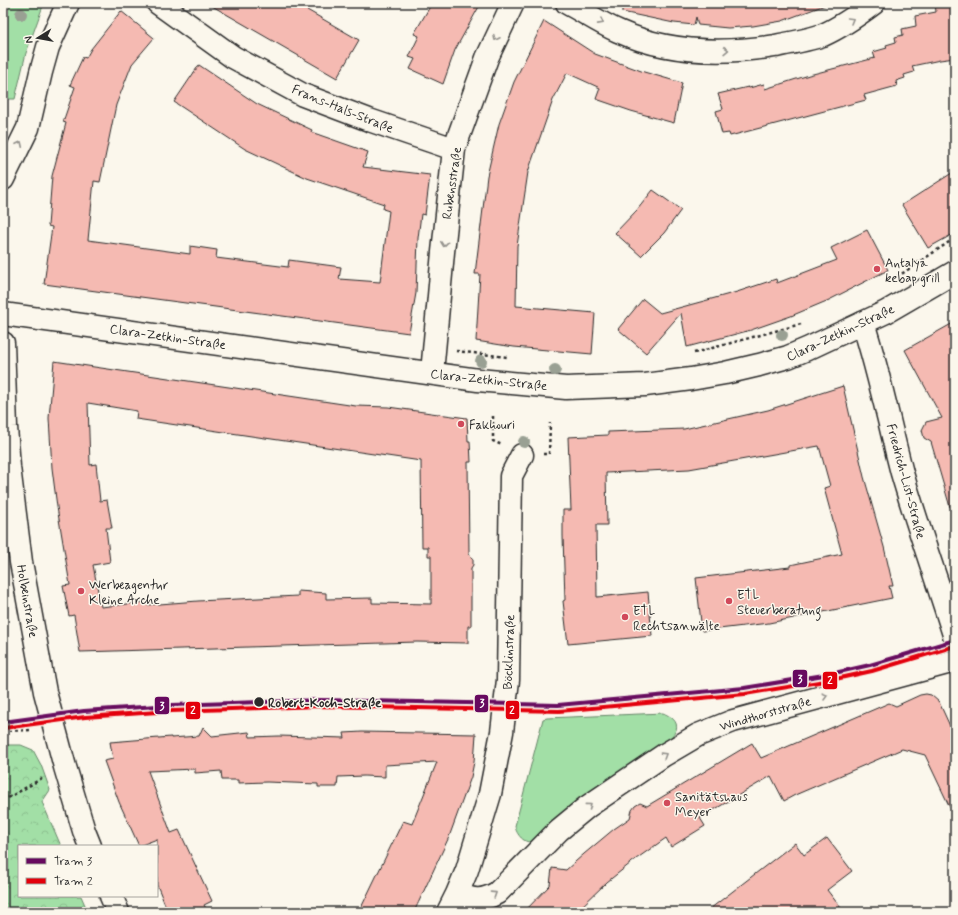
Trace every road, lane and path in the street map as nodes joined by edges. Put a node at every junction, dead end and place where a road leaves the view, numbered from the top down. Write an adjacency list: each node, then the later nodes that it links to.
1 (68, 3): 7 (street, one-way to 1)
2 (158, 3): 6 (street, Frans-Hals-Straße)
3 (513, 3): 6 (street, Rubensstraße, one-way to 6)
4 (567, 3): 5 (street, one-way to 5)
5 (874, 3)
6 (454, 149): 15 (street, Rubensstraße, one-way to 15)
7 (3, 180)
8 (955, 238): 10 (path)
9 (955, 272): 13 (street, Clara-Zetkin-Straße)
10 (894, 279)
11 (3, 314): 18 (street, Clara-Zetkin-Straße)
12 (806, 322): 16 (path)
13 (863, 323): 18 (street, Clara-Zetkin-Straße); 20 (street, Friedrich-List-Straße)
14 (3, 343): 22 (street, Holbeinstraße)
15 (434, 349): 17 (path); 18 (street, Rubensstraße)
16 (690, 354)
17 (513, 358)
18 (432, 373)
19 (522, 455): 29 (street, Böcklinstraße)
20 (955, 638)
21 (955, 660): 25 (street, Windthorststraße, one-way to 21)
22 (54, 729): 23 (path); 24 (street)
23 (3, 731)
24 (65, 767): 26 (path); 27 (street)
25 (631, 776): 29 (street, Böcklinstraße, one-way to 25)
26 (3, 801)
27 (90, 845)
28 (111, 897): 30 (street)
29 (452, 903)
30 (118, 912)

